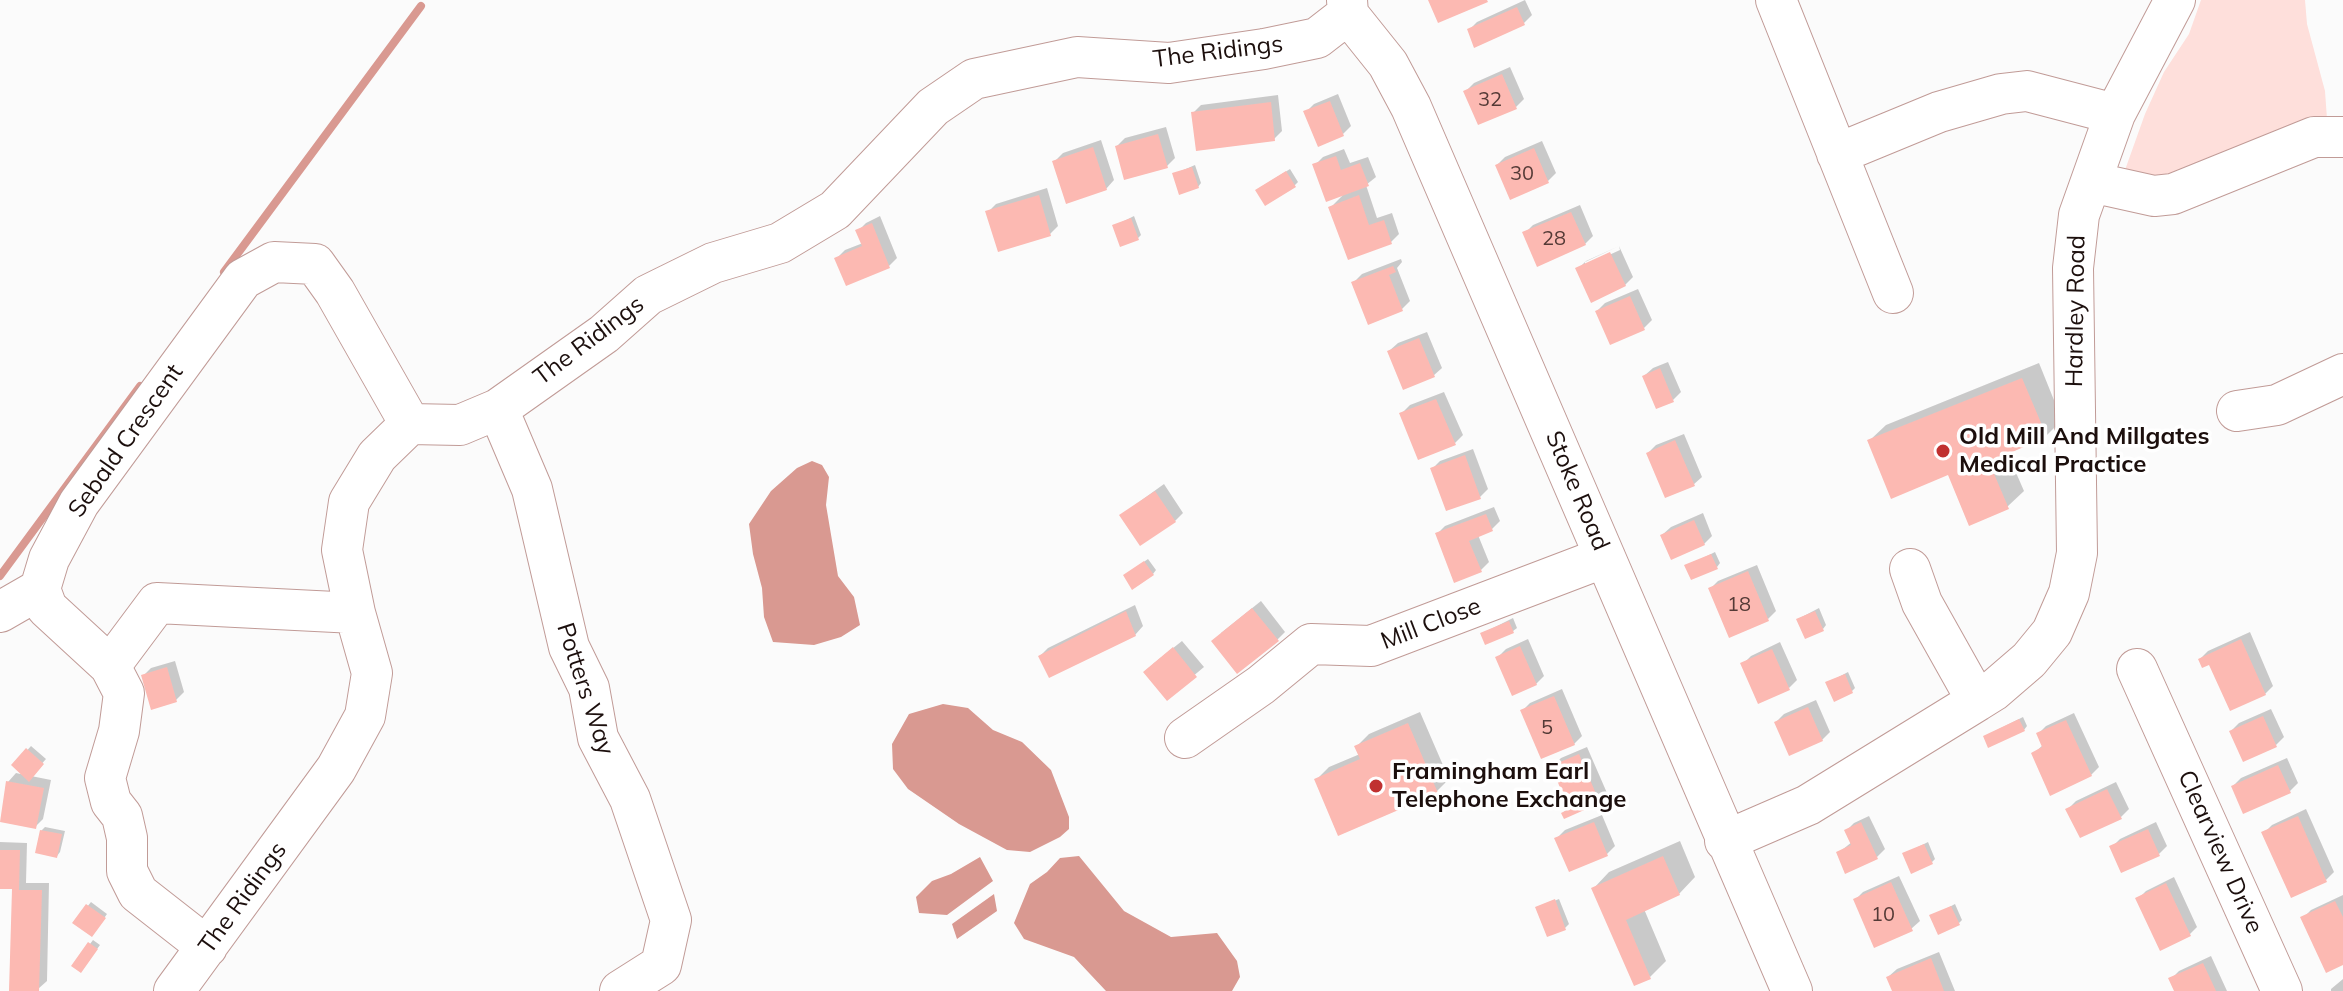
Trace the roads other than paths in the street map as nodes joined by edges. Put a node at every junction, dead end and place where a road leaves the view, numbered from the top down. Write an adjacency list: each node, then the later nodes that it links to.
1 (1776, 0): 6 (street)
2 (2175, 0): 4 (street, Hardley Road)
3 (1347, 7): 10 (street, The Ridings); 13 (street, Stoke Road)
4 (2115, 114): 6 (street); 7 (street, Hardley Road)
5 (2343, 137): 7 (street)
6 (1837, 154): 8 (street)
7 (2091, 182): 20 (street, Hardley Road)
8 (1893, 293)
9 (2343, 374): 11 (street)
10 (498, 409): 12 (street, The Ridings); 25 (street, Potters Way)
11 (2237, 411)
12 (410, 424): 15 (street, Sebald Crescent); 17 (street, The Ridings)
13 (1605, 557): 21 (street, Mill Close); 22 (street, Stoke Road)
14 (1910, 569): 20 (street)
15 (40, 589): 16 (street); 18 (street)
16 (0, 612)
17 (355, 613): 18 (street); 23 (street, The Ridings)
18 (110, 666): 23 (street)
19 (2137, 669): 27 (street, Clearview Drive)
20 (1977, 701): 22 (street, Hardley Road)
21 (1185, 738)
22 (1725, 841): 26 (street, Stoke Road)
23 (207, 947): 24 (street, The Ridings)
24 (174, 991)
25 (620, 991)
26 (1792, 991)
27 (2282, 991)

